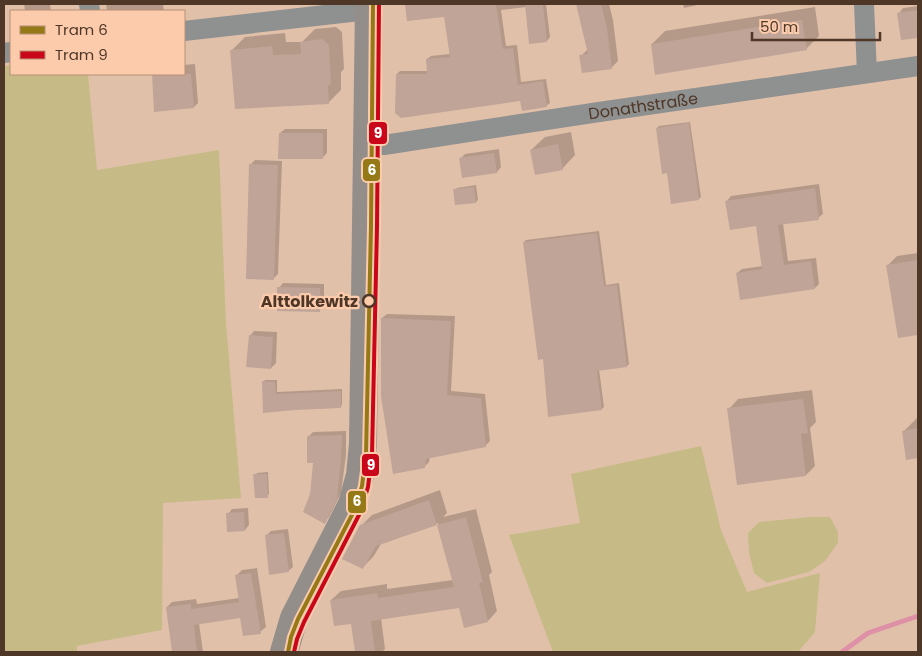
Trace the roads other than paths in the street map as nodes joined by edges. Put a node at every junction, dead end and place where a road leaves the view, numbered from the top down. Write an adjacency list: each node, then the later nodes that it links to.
1 (864, 4): 5 (street)
2 (369, 7): 3 (street); 6 (main road)
3 (185, 31)
4 (918, 66): 5 (street, Donathstraße)
5 (867, 73): 6 (street, Donathstraße)
6 (367, 145): 7 (main road)
7 (284, 652)

